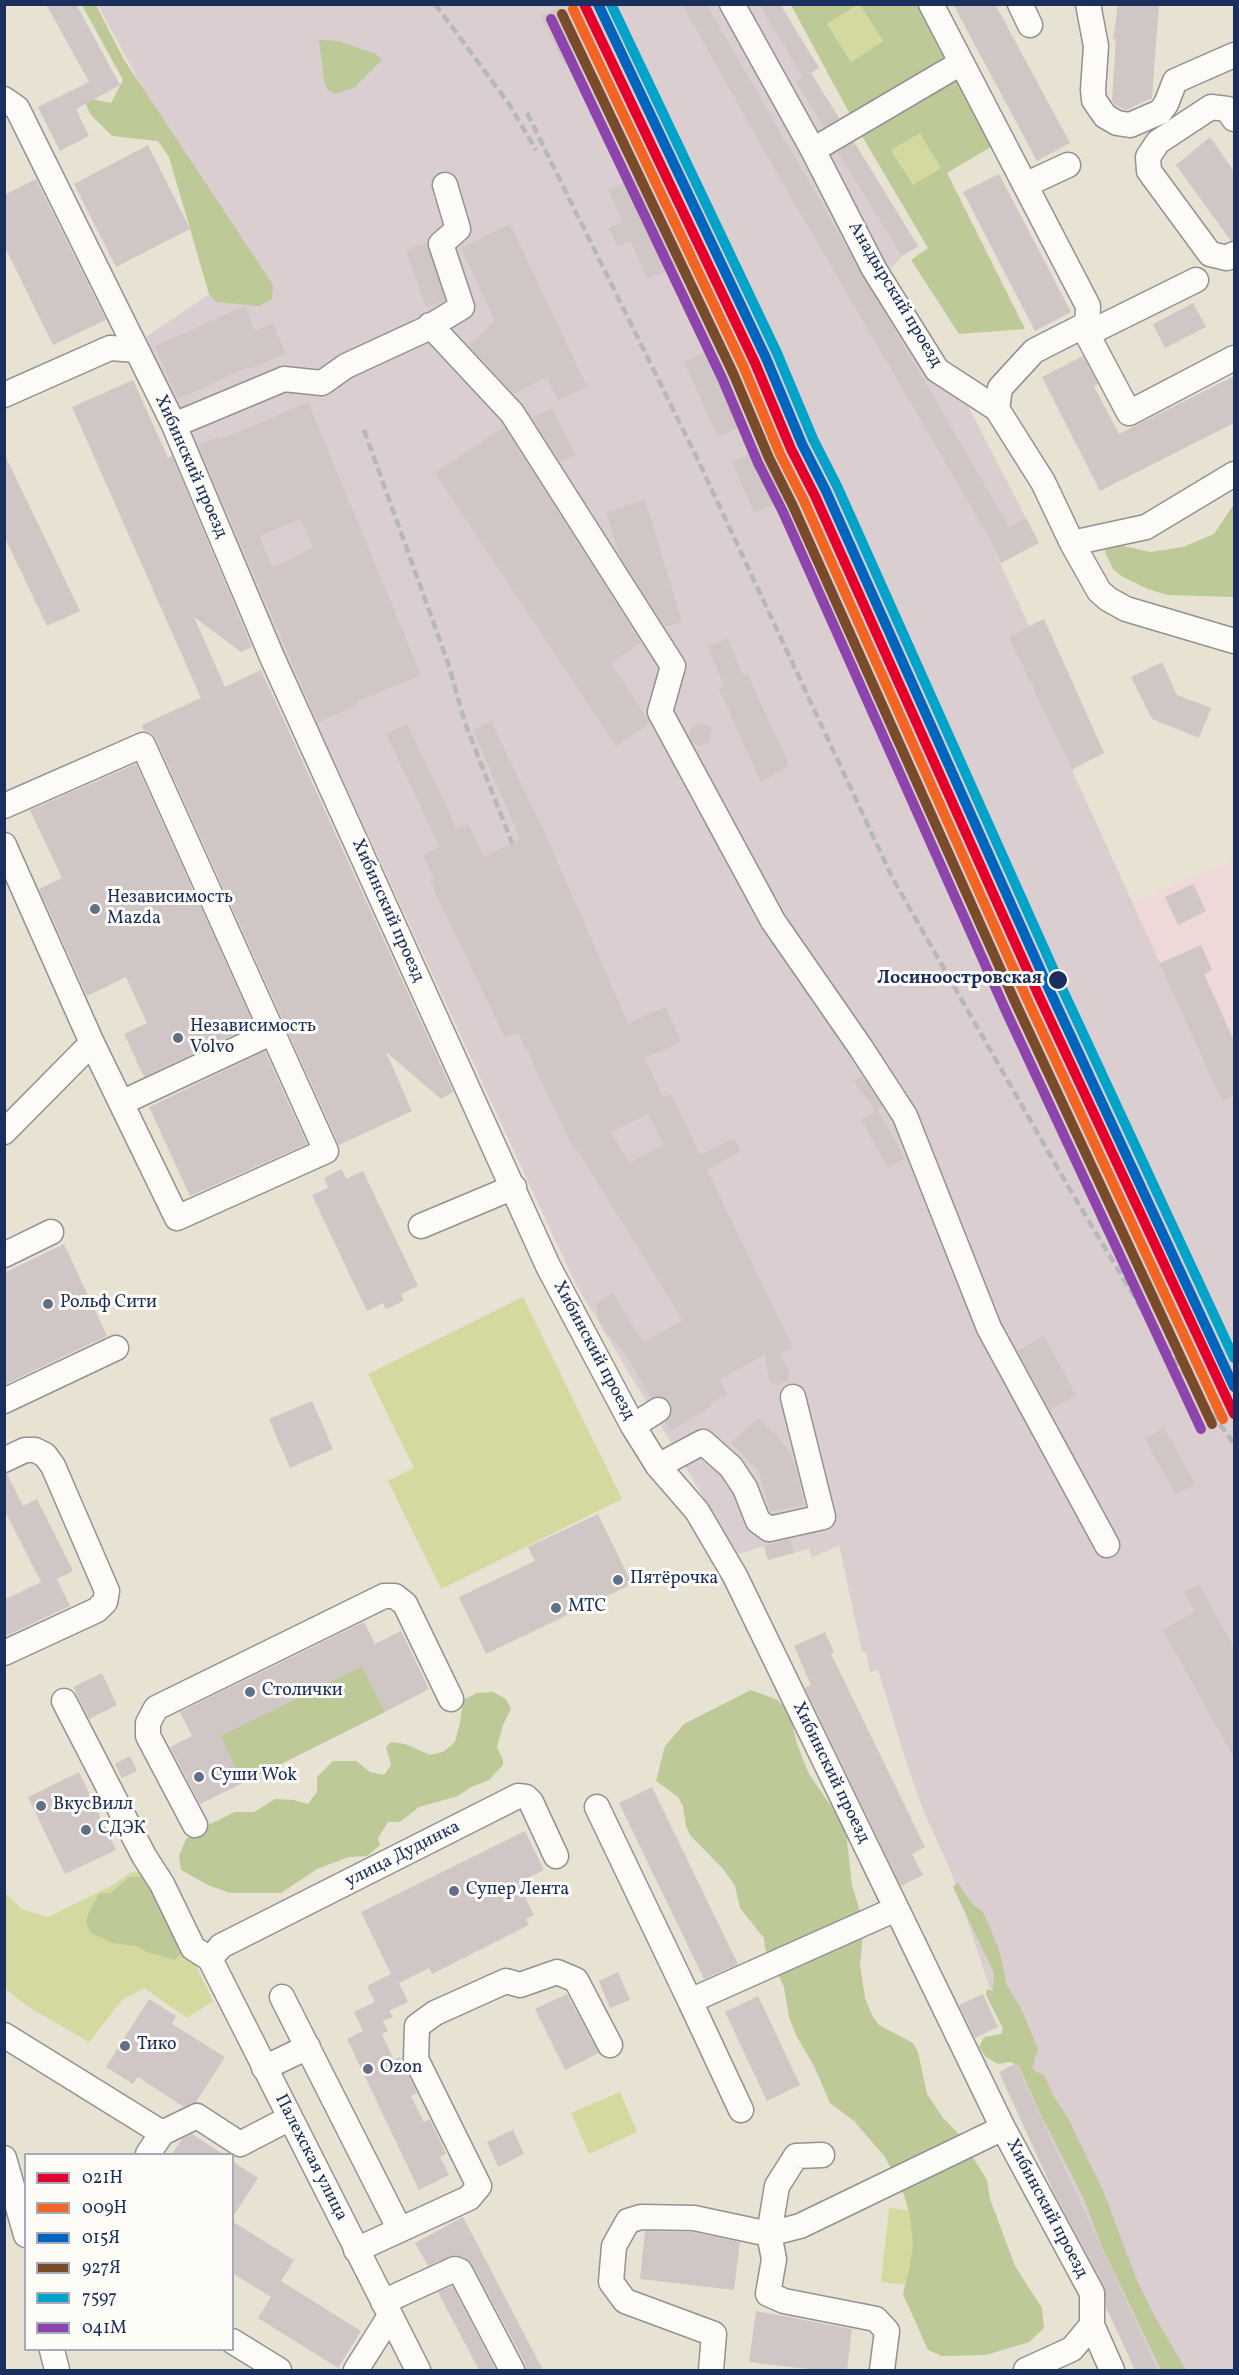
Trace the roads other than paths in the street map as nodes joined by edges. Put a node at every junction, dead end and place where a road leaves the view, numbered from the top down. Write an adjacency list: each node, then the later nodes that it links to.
1 (732, 4): 8 (street, Анадырский проезд)
2 (931, 4): 5 (street)
3 (1088, 4): 4 (street)
4 (1234, 55)
5 (961, 63): 8 (street); 11 (street)
6 (4, 99): 16 (street, Хибинский проезд)
7 (1234, 119): 12 (street)
8 (813, 150): 19 (street, Анадырский проезд)
9 (1068, 165): 11 (street)
10 (445, 185): 14 (street)
11 (1025, 185): 15 (street)
12 (1234, 254)
13 (1196, 280): 15 (street)
14 (430, 325): 20 (street); 41 (street)
15 (1087, 329): 17 (street); 19 (street)
16 (137, 351): 18 (street); 20 (street, Хибинский проезд)
17 (1234, 358)
18 (4, 395)
19 (997, 409): 22 (street, Анадырский проезд)
20 (174, 425): 30 (street, Хибинский проезд)
21 (1234, 474): 22 (street)
22 (1072, 543): 23 (street, Анадырский проезд)
23 (1234, 641)
24 (4, 806): 26 (street)
25 (4, 845): 27 (street)
26 (271, 1033): 28 (street); 28 (street)
27 (92, 1043): 28 (street); 29 (street)
28 (121, 1103)
29 (4, 1132)
30 (514, 1187): 31 (street); 38 (street, Хибинский проезд)
31 (421, 1226)
32 (51, 1232): 33 (street)
33 (4, 1256)
34 (116, 1348): 36 (street)
35 (794, 1397): 40 (street)
36 (4, 1401)
37 (658, 1410): 38 (street)
38 (633, 1426): 40 (street, Хибинский проезд)
39 (4, 1460): 42 (street)
40 (658, 1466): 48 (street, Хибинский проезд)
41 (1107, 1545)
42 (4, 1653)
43 (451, 1699): 46 (street)
44 (63, 1701): 49 (street)
45 (597, 1807): 51 (street)
46 (195, 1826)
47 (556, 1856): 49 (street, улица Дудинка)
48 (896, 1909): 51 (street); 58 (street, Хибинский проезд)
49 (216, 1952): 55 (street, Палехская улица)
50 (282, 1997): 54 (street)
51 (690, 2001): 56 (street)
52 (4, 2035): 59 (street)
53 (610, 2045): 66 (street)
54 (308, 2047): 55 (street); 66 (street)
55 (264, 2068): 57 (street, Палехская улица)
56 (741, 2110)
57 (290, 2118): 59 (street); 68 (street, Палехская улица)
58 (1003, 2128): 67 (street); 70 (street, Хибинский проезд)
59 (162, 2133): 60 (street)
60 (149, 2153)
61 (822, 2155): 67 (street)
62 (4, 2158): 64 (street)
63 (4, 2189): 64 (street)
64 (20, 2209): 65 (street)
65 (24, 2226)
66 (400, 2230): 68 (street)
67 (769, 2234): 78 (street); 79 (street)
68 (356, 2250): 69 (street, Палехская улица)
69 (387, 2309): 75 (street); 76 (street, Палехская улица); 77 (street)
70 (1092, 2325): 80 (street); 81 (street)
71 (234, 2342): 74 (street)
72 (52, 2351): 73 (street)
73 (57, 2370)
74 (279, 2370)
75 (356, 2370)
76 (418, 2370)
77 (512, 2370)
78 (711, 2370)
79 (882, 2370)
80 (1026, 2370)
81 (1113, 2370)

